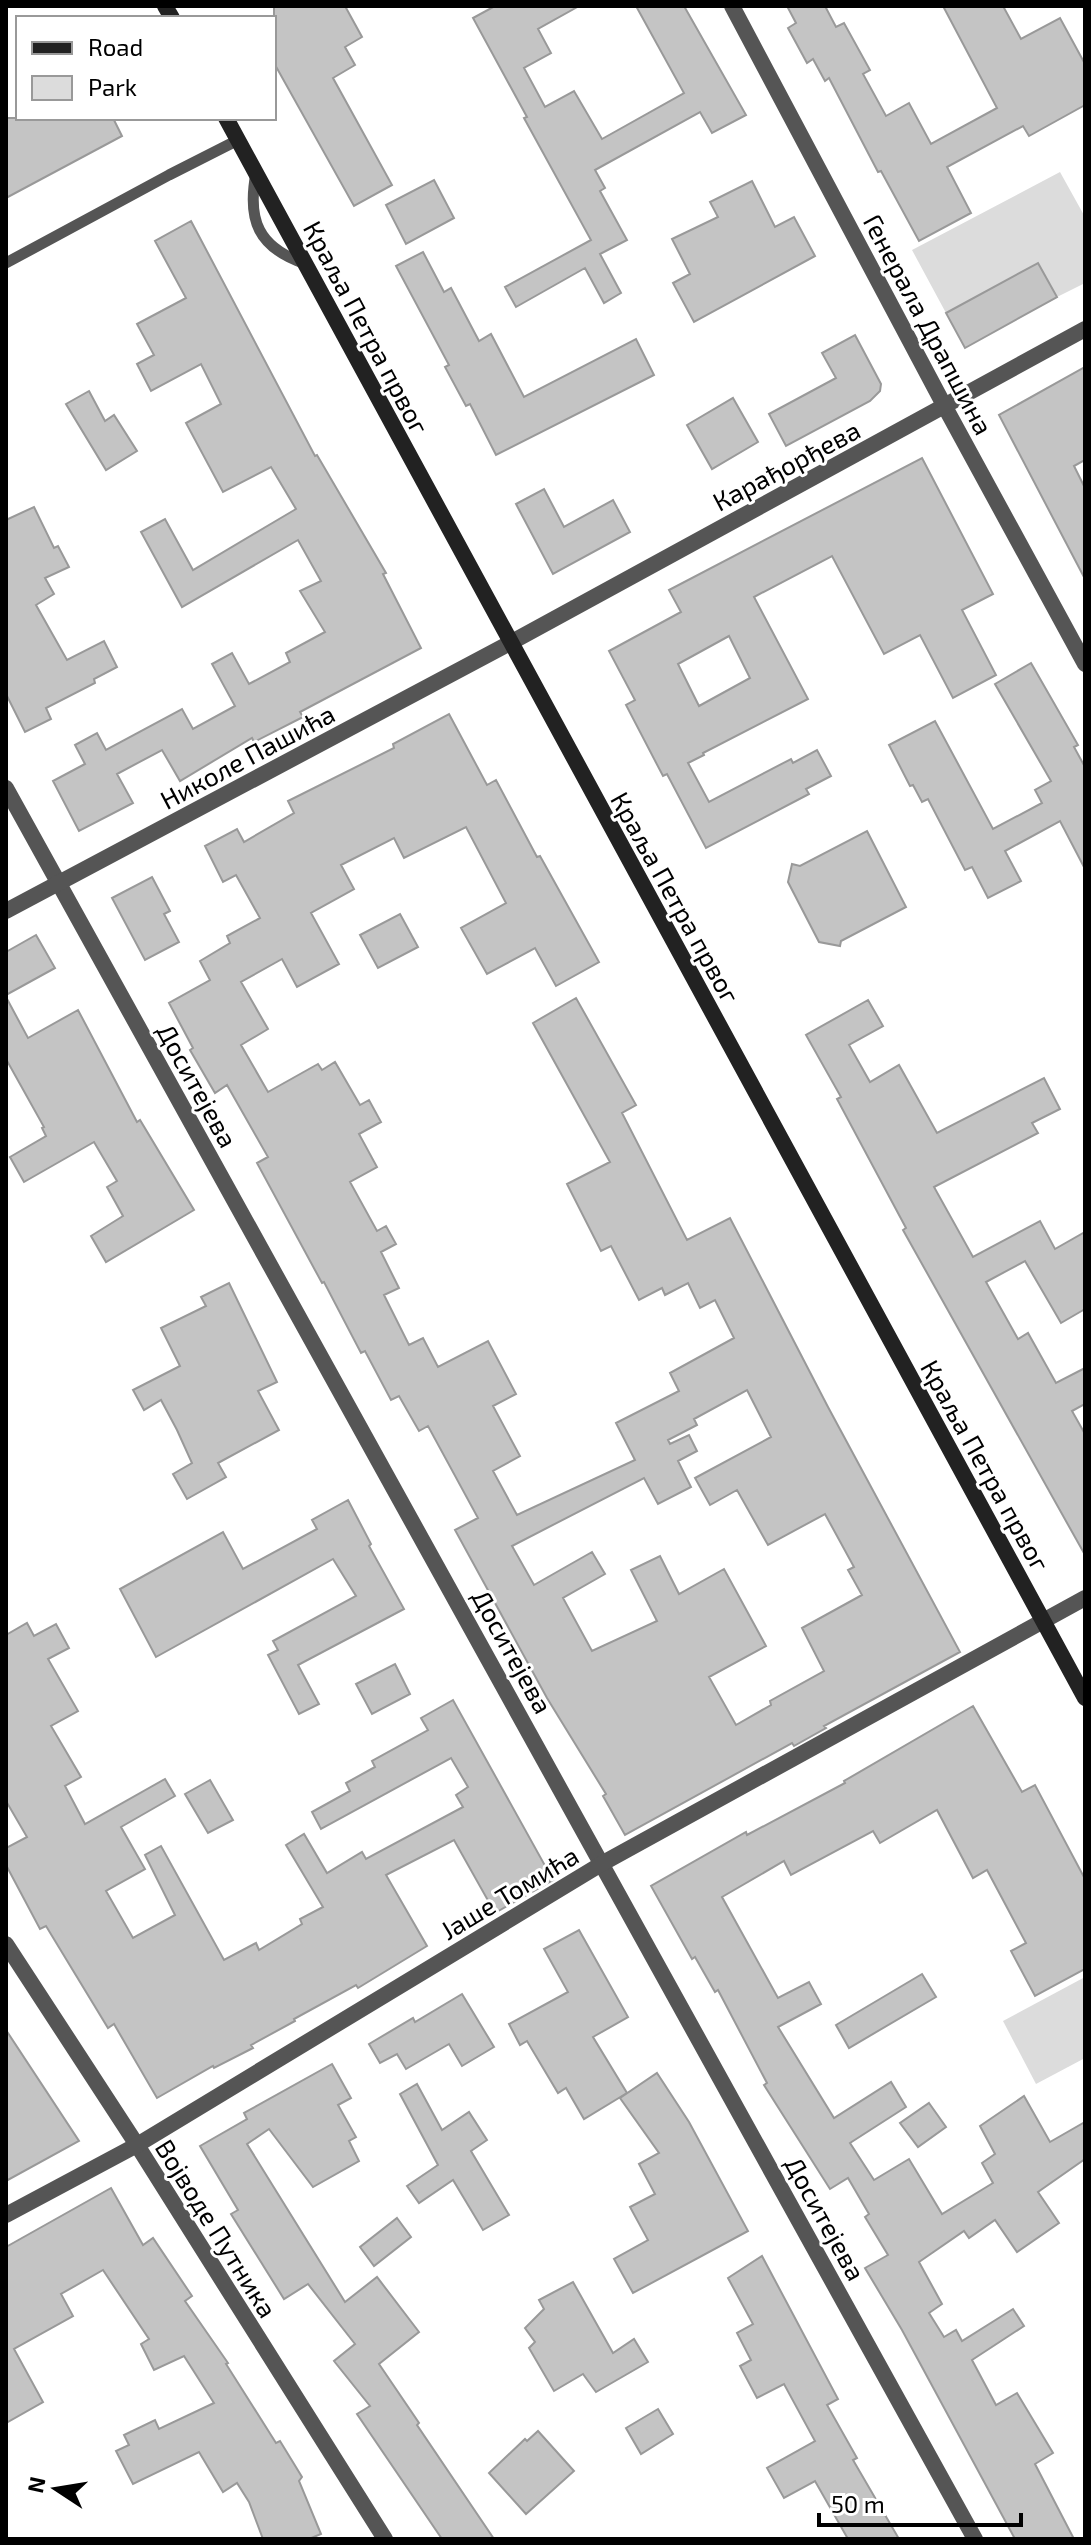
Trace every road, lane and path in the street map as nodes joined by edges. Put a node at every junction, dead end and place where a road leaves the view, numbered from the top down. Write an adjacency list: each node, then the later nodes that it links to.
1 (732, 6): 8 (street, Генерала Драпшина)
2 (227, 120): 3 (street, Краља Петра првог)
3 (238, 140): 4 (street, Краља Петра првог); 5 (lane)
4 (256, 172): 6 (street, Краља Петра првог); 6 (lane)
5 (6, 263)
6 (306, 264): 9 (street, Краља Петра првог)
7 (1085, 329): 8 (street, Карађорђева)
8 (945, 407): 9 (street, Карађорђева); 10 (street, Генерала Драпшина)
9 (510, 643): 12 (street, Николе Пашића); 15 (street, Краља Петра првог)
10 (1085, 664)
11 (6, 788): 12 (street, Доситејева)
12 (58, 883): 13 (street, Николе Пашића); 17 (street, Доситејева)
13 (6, 911)
14 (1085, 1598): 15 (street, Јаше Томића)
15 (1043, 1620): 16 (street, Краља Петра првог); 17 (street, Јаше Томића)
16 (1085, 1698)
17 (603, 1863): 19 (street, Јаше Томића); 22 (street, Доситејева)
18 (6, 1944): 19 (street, Војводе Путника)
19 (137, 2145): 20 (street, Јаше Томића); 21 (street, Војводе Путника)
20 (6, 2215)
21 (385, 2539)
22 (975, 2539)

